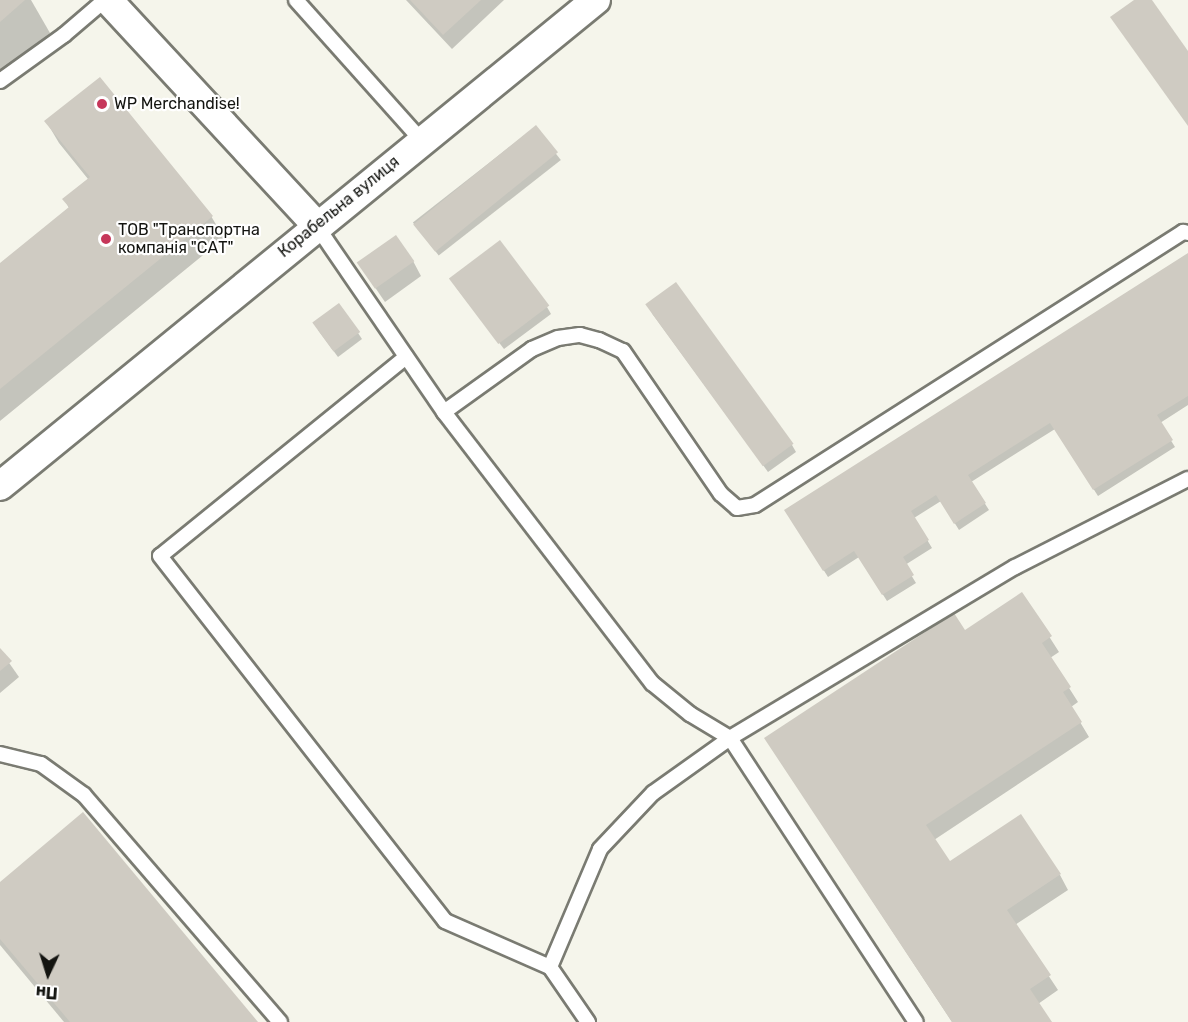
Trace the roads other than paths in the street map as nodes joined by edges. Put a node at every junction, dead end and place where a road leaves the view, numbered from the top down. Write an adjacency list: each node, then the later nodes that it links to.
1 (106, 0): 4 (lane); 6 (street)
2 (296, 0): 5 (lane)
3 (596, 0): 5 (street, Корабельна вулиця)
4 (0, 81)
5 (421, 140): 6 (street, Корабельна вулиця)
6 (316, 225): 8 (lane); 11 (street, Корабельна вулиця)
7 (1188, 233): 9 (lane)
8 (406, 357): 9 (lane); 14 (lane)
9 (444, 412): 12 (lane)
10 (1188, 479): 12 (lane)
11 (0, 486)
12 (730, 738): 14 (lane); 17 (lane)
13 (0, 754): 15 (lane)
14 (550, 967): 16 (lane)
15 (280, 1022)
16 (588, 1022)
17 (916, 1022)

